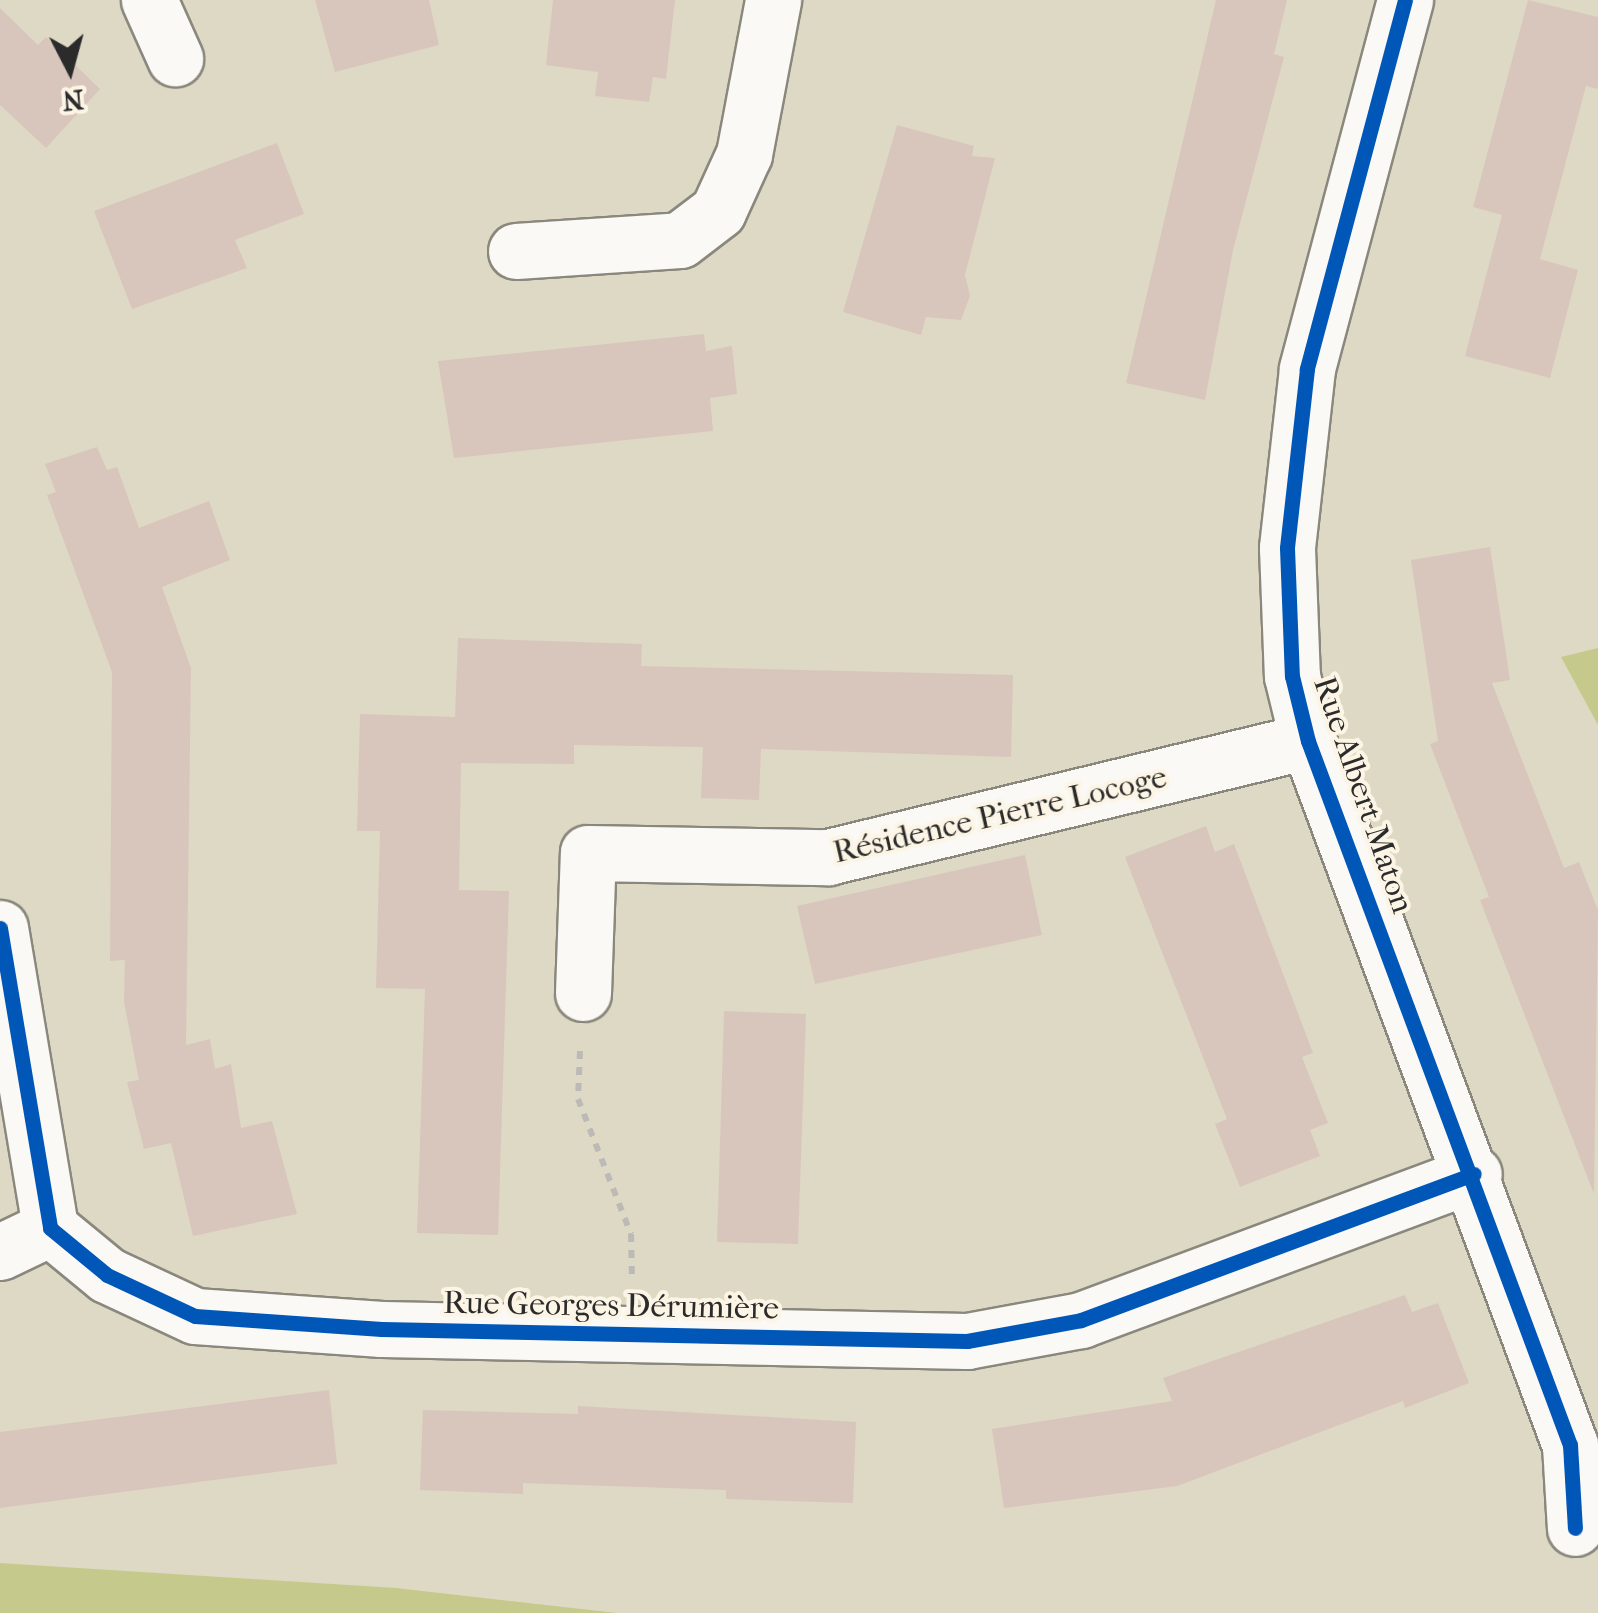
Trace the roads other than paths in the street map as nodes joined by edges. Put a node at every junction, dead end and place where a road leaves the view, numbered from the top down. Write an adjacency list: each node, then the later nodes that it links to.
1 (149, 0): 4 (street)
2 (773, 0): 5 (street)
3 (1405, 0): 6 (street, Rue Albert Maton)
4 (175, 58)
5 (516, 250)
6 (1308, 741): 8 (street, Résidence Pierre Locoge); 9 (street, Rue Albert Maton)
7 (0, 928): 10 (street)
8 (583, 992)
9 (1474, 1174): 10 (street, Rue Georges Dérumière); 12 (street, Rue Albert Maton)
10 (50, 1228): 11 (street)
11 (0, 1252)
12 (1575, 1528)

